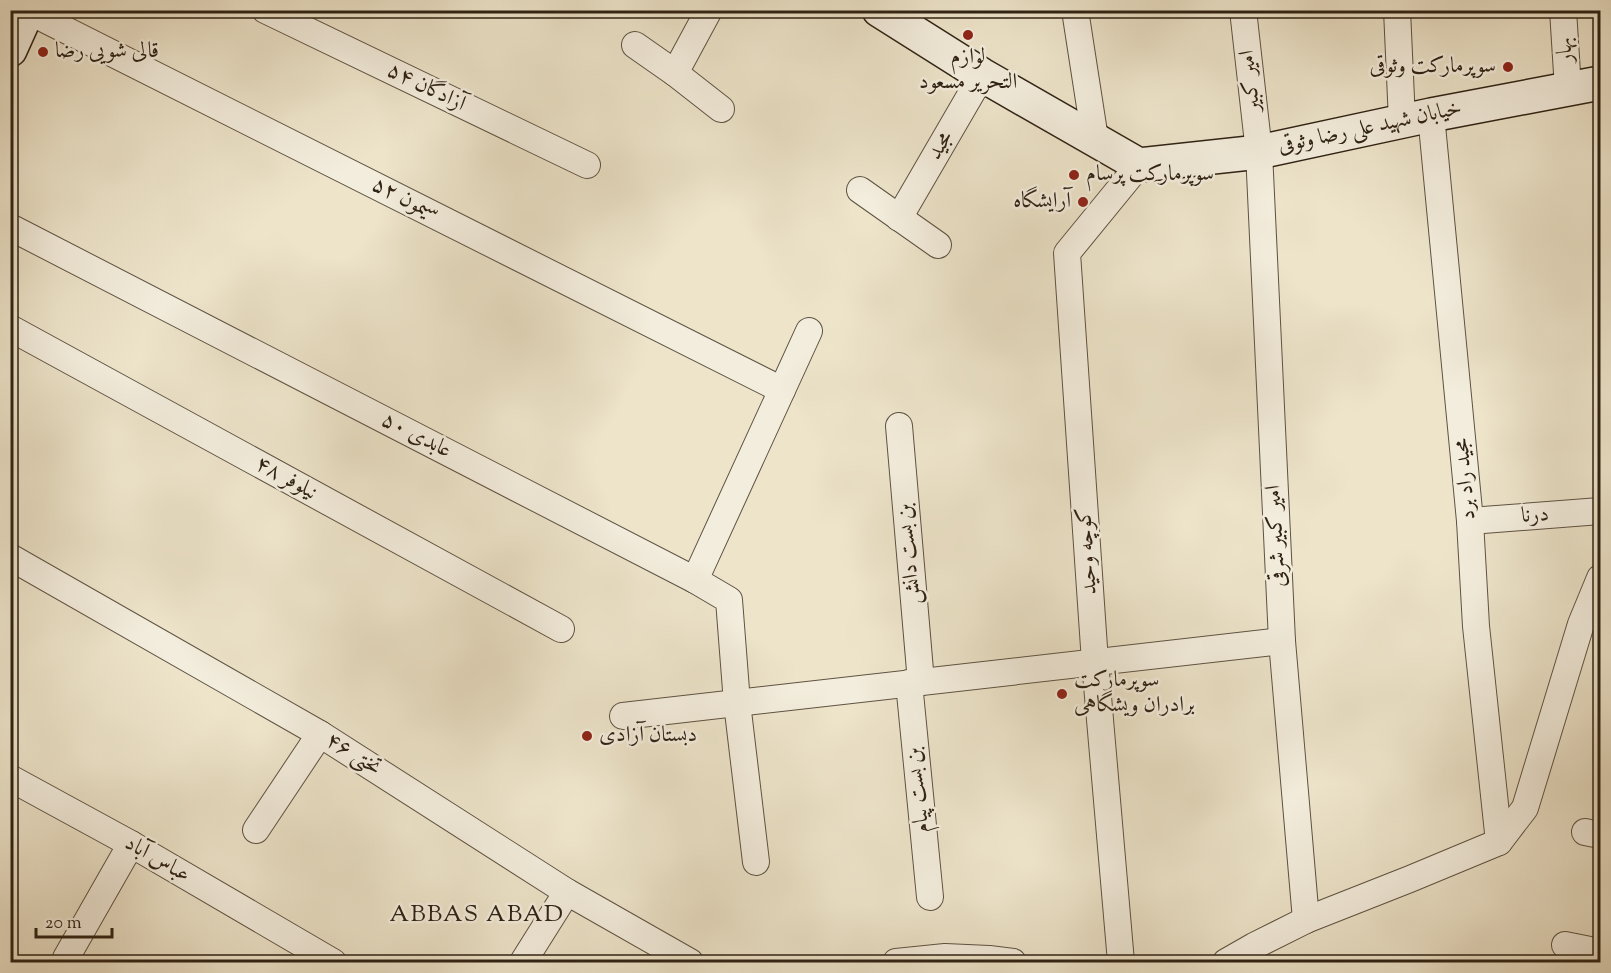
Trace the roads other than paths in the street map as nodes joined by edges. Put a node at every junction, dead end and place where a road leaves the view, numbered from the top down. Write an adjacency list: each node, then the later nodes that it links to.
1 (266, 10): 19 (street, آزادگان ۵۴)
2 (709, 10): 11 (street)
3 (879, 10): 12 (street)
4 (1075, 10): 17 (street)
5 (1243, 10): 18 (street, امیر کبیر)
6 (1397, 10): 16 (street, مجید راد برد)
7 (1563, 10): 14 (street, بهار)
8 (28, 11): 10 (street); 27 (street, سیمون ۵۲)
9 (635, 45): 11 (street)
10 (10, 50)
11 (675, 73): 15 (street)
12 (982, 75): 17 (street); 22 (street, مجید)
13 (1600, 82): 14 (street, خیابان شهید علی رضا وثوقی)
14 (1568, 89): 16 (street, خیابان شهید علی رضا وثوقی)
15 (721, 109)
16 (1417, 118): 18 (street, خیابان شهید علی رضا وثوقی); 30 (street, مجید راد برد)
17 (1095, 139): 20 (street)
18 (1259, 152): 20 (street, خیابان شهید علی رضا وثوقی); 35 (street, امیر کبیر شرقی)
19 (587, 165)
20 (1138, 165): 36 (street, کوچه وحید)
21 (860, 190): 22 (street)
22 (899, 218): 24 (street)
23 (10, 227): 33 (street, عابدی ۵۰)
24 (938, 245)
25 (10, 328): 34 (street, نیلوفر ۴۸)
26 (809, 331): 27 (street)
27 (782, 390): 33 (street)
28 (899, 426): 37 (street, بن بست دانش)
29 (1600, 512): 30 (street, درنا)
30 (1470, 521): 43 (street, مجید راد برد)
31 (10, 557): 40 (street, تختی ۴۶)
32 (1600, 578): 43 (street)
33 (695, 580): 38 (street, عابدی ۵۰)
34 (561, 629)
35 (1282, 641): 36 (street); 48 (street, امیر کبیر شرقی)
36 (1095, 662): 37 (street); 58 (street, کوچه وحید)
37 (915, 683): 38 (street); 47 (street, بن بست پیام)
38 (738, 703): 39 (street); 45 (street)
39 (623, 716)
40 (320, 734): 42 (street); 46 (street, تختی ۴۶)
41 (10, 778): 44 (street, عباس آباد)
42 (256, 830)
43 (1499, 842): 48 (street)
44 (131, 844): 51 (street, عباس آباد); 52 (street)
45 (756, 862)
46 (567, 892): 54 (street); 55 (street, تختی ۴۶)
47 (930, 897)
48 (1306, 920): 59 (street)
49 (1565, 945): 50 (street)
50 (1600, 952)
51 (296, 954): 53 (street, عباس آباد)
52 (66, 957)
53 (333, 963)
54 (523, 963)
55 (690, 963)
56 (896, 963): 57 (street)
57 (1013, 963)
58 (1121, 963)
59 (1226, 963)

